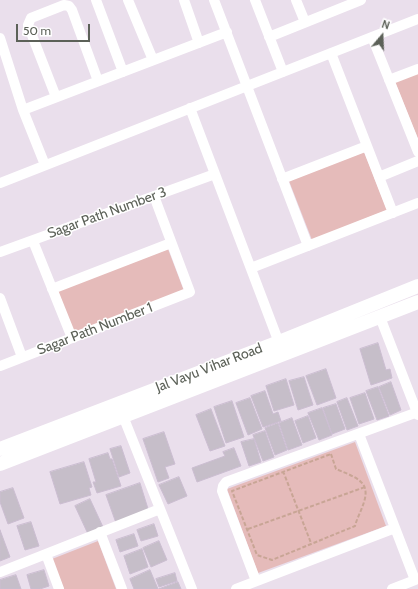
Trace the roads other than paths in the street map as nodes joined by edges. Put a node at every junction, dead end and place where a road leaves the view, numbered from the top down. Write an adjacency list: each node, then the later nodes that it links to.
1 (96, 0): 18 (street)
2 (128, 0): 16 (street)
3 (184, 0): 14 (street)
4 (214, 0): 10 (street)
5 (254, 0): 11 (street)
6 (296, 0): 9 (street)
7 (361, 0): 9 (street)
8 (418, 19): 12 (street)
9 (305, 22): 11 (street)
10 (227, 32): 14 (street); 22 (street)
11 (269, 37): 19 (street)
12 (372, 37): 15 (street); 20 (street)
13 (0, 38): 25 (street)
14 (199, 43): 16 (street)
15 (331, 53): 19 (street); 26 (street)
16 (152, 60): 18 (street)
17 (418, 69): 20 (street)
18 (123, 72): 21 (street)
19 (283, 72): 22 (street)
20 (389, 80): 27 (street)
21 (98, 81): 23 (street); 23 (street)
22 (247, 86): 24 (street); 32 (street)
23 (56, 97): 25 (street)
24 (190, 108): 29 (street); 30 (street)
25 (23, 110): 29 (street)
26 (367, 146): 31 (street); 32 (street)
27 (418, 152)
28 (418, 161): 31 (street)
29 (45, 165): 33 (street)
30 (215, 174): 34 (street, Sagar Path Number 3); 41 (street)
31 (379, 177): 36 (street)
32 (282, 178): 39 (street)
33 (0, 183)
34 (154, 196): 37 (street, Sagar Path Number 3); 38 (street)
35 (418, 204): 36 (street)
36 (393, 213): 39 (street)
37 (33, 241): 40 (street, Sagar Path Number 3); 43 (street)
38 (171, 243): 43 (street); 47 (street, Sagar Path Number 1)
39 (308, 246): 41 (street)
40 (0, 252)
41 (251, 268): 48 (street)
42 (418, 286): 48 (street, Jal Vayu Vihar Road)
43 (52, 289): 47 (street)
44 (0, 298): 49 (street)
45 (418, 302): 46 (street, Jal Vayu Vihar Road)
46 (380, 317): 48 (street, Jal Vayu Vihar Road); 51 (street)
47 (72, 338): 49 (street, Sagar Path Number 1)
48 (281, 348): 52 (street, Jal Vayu Vihar Road); 54 (street, Jal Vayu Vihar Road)
49 (22, 357): 50 (street, Sagar Path Number 1)
50 (0, 366)
51 (418, 413): 53 (street)
52 (123, 416): 55 (street, Jal Vayu Vihar Road); 56 (street)
53 (359, 434): 57 (street); 62 (street)
54 (0, 449)
55 (0, 464)
56 (160, 509): 58 (street); 65 (street)
57 (395, 528): 61 (street); 62 (street)
58 (100, 532): 59 (street); 64 (street)
59 (46, 554): 60 (street); 63 (street)
60 (0, 572)
61 (417, 580): 67 (street)
62 (256, 581): 66 (street)
63 (59, 589)
64 (122, 589)
65 (192, 589)
66 (236, 589)
67 (392, 589)

